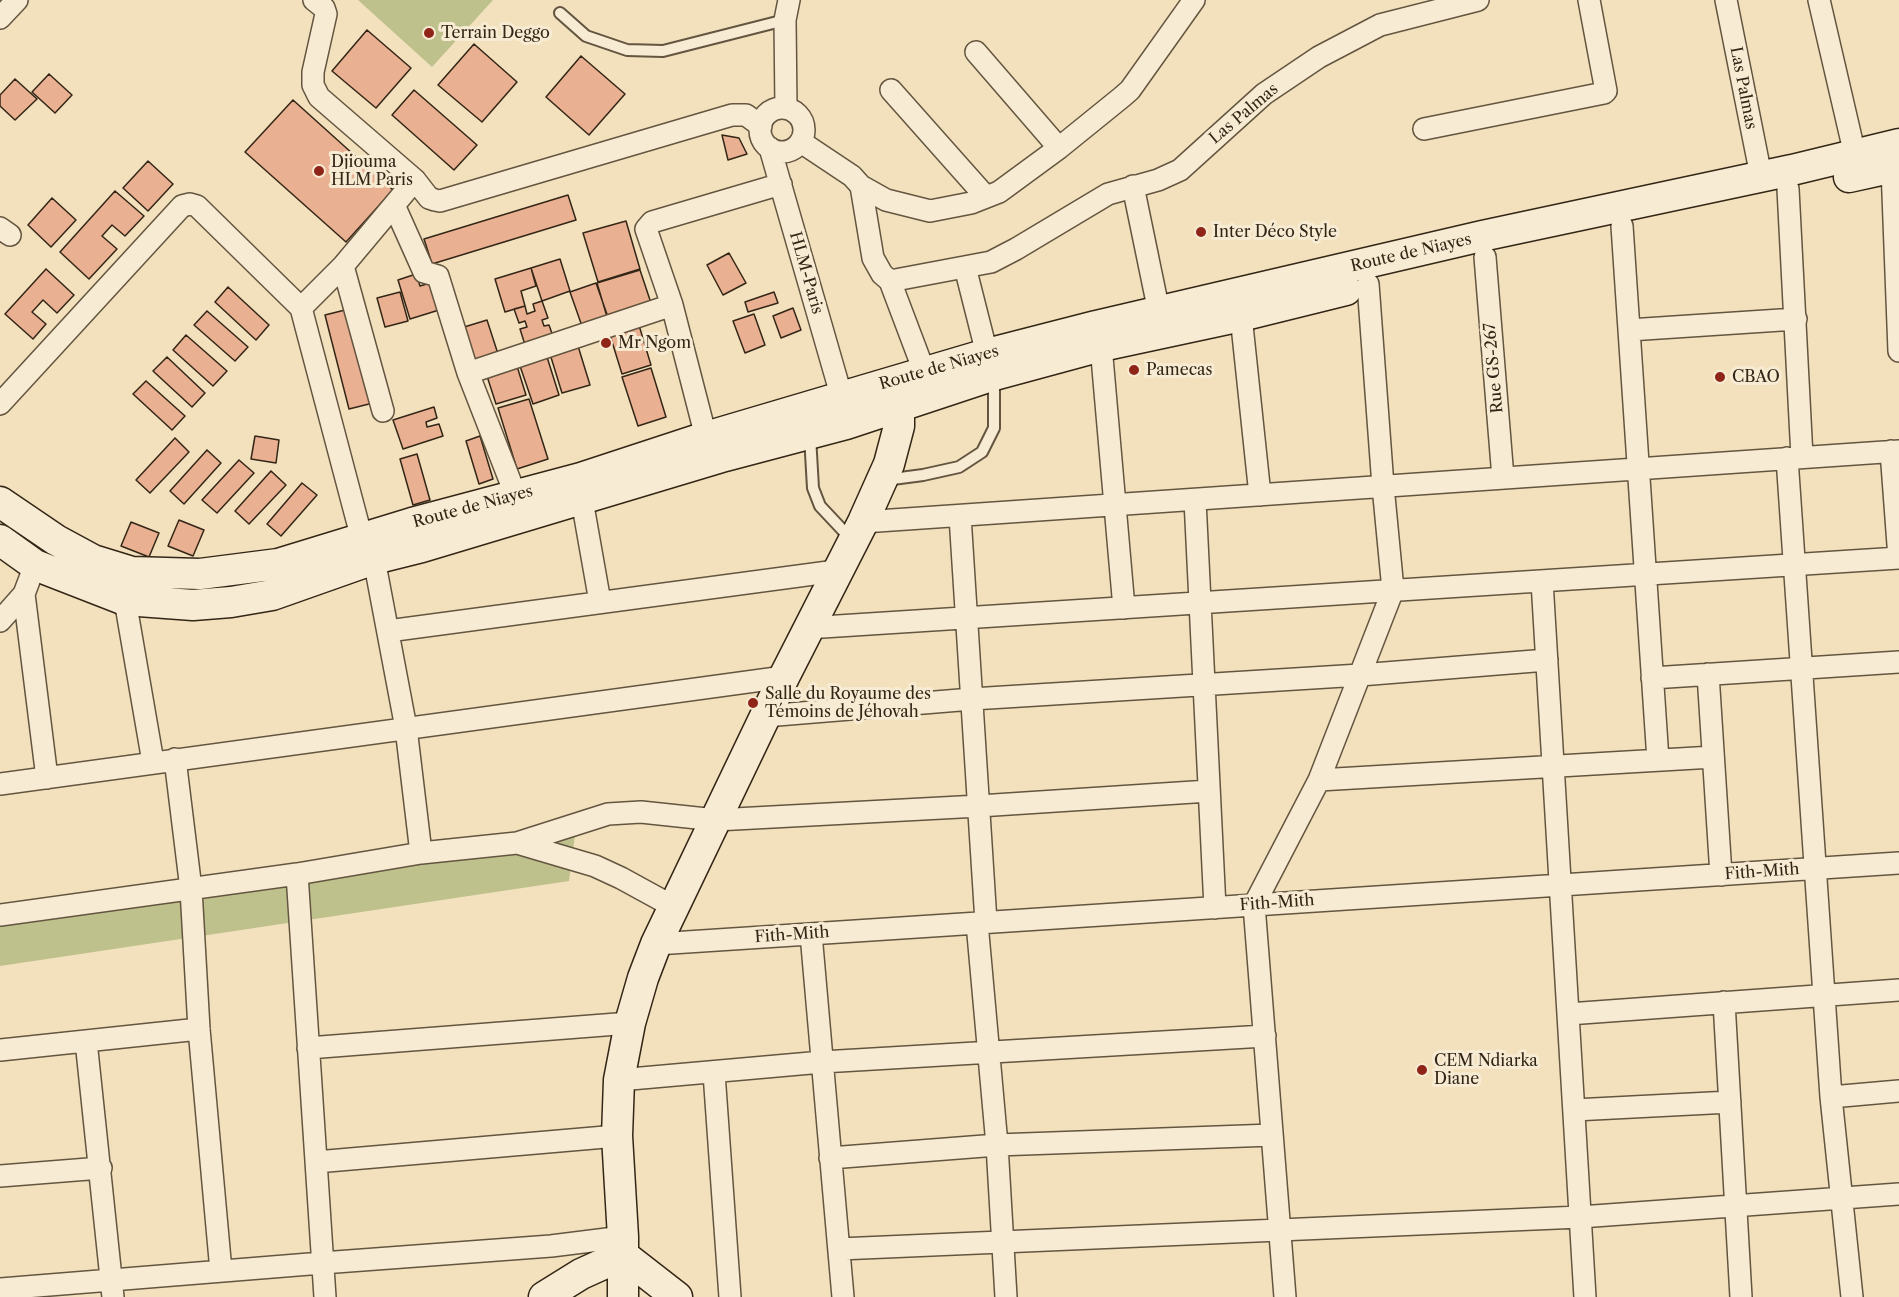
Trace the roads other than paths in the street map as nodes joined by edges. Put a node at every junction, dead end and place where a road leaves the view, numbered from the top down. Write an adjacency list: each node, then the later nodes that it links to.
1 (16, 0): 10 (street)
2 (314, 0): 22 (street)
3 (1194, 0): 18 (street)
4 (1478, 0): 25 (street, Las Palmas)
5 (1589, 0): 15 (street)
6 (1726, 0): 21 (street, Las Palmas)
7 (1822, 1): 19 (street)
8 (787, 10): 9 (lane); 13 (street)
9 (560, 12)
10 (0, 18)
11 (976, 52): 18 (street)
12 (891, 90): 27 (street)
13 (786, 108): 14 (street); 16 (street)
14 (761, 126): 17 (street); 22 (street)
15 (1424, 129)
16 (801, 142): 17 (street); 24 (street)
17 (770, 148): 23 (street, HLM-Paris)
18 (1059, 148): 27 (street)
19 (1855, 155): 20 (main road, Route de Niayes); 21 (main road, Route de Niayes)
20 (1897, 160): 26 (main road, Route de Niayes); 42 (street)
21 (1761, 176): 37 (main road, Route de Niayes)
22 (416, 180): 28 (street)
23 (781, 184): 35 (street); 46 (street, HLM-Paris)
24 (861, 186): 27 (street); 33 (street)
25 (1133, 186): 32 (street, Las Palmas); 37 (street)
26 (1788, 189): 29 (main road, Route de Niayes); 39 (street)
27 (986, 197)
28 (394, 205): 31 (street); 44 (street)
29 (1622, 225): 30 (main road, Route de Niayes); 40 (street)
30 (1485, 257): 34 (main road, Route de Niayes); 54 (street, Rue GS-267)
31 (344, 266): 36 (street); 48 (street)
32 (965, 267): 33 (street, Las Palmas); 43 (street)
33 (890, 281): 45 (street)
34 (1368, 284): 38 (main road, Route de Niayes); 56 (street)
35 (672, 305): 44 (street); 50 (street)
36 (301, 308): 47 (street); 66 (street)
37 (1159, 312): 43 (main road, Route de Niayes)
38 (1241, 316): 41 (main road, Route de Niayes); 57 (street)
39 (1796, 319): 40 (street); 52 (street)
40 (1629, 330): 53 (street)
41 (1101, 346): 43 (main road, Route de Niayes); 62 (street)
42 (1899, 351)
43 (990, 364): 45 (main road, Route de Niayes); 45 (main road, Route de Niayes); 55 (lane)
44 (468, 373): 58 (street)
45 (908, 385): 46 (main road, Route de Niayes); 49 (main road, Route de Niayes); 55 (main road)
46 (842, 398): 50 (main road, Route de Niayes)
47 (0, 404)
48 (382, 411)
49 (810, 434): 59 (main road, Route de Niayes); 64 (lane)
50 (706, 437): 58 (main road, Route de Niayes)
51 (1895, 451): 52 (street); 67 (street)
52 (1795, 458): 53 (street); 69 (street)
53 (1638, 469): 54 (street); 71 (street)
54 (1503, 478): 56 (street)
55 (881, 480): 64 (main road)
56 (1383, 486): 57 (street); 73 (street)
57 (1260, 495): 60 (street)
58 (516, 496): 66 (main road, Route de Niayes)
59 (582, 500): 66 (main road, Route de Niayes); 76 (street)
60 (1195, 500): 62 (street); 77 (street)
61 (0, 502): 66 (main road, Route de Niayes)
62 (1116, 505): 63 (street); 78 (street)
63 (960, 516): 64 (street); 79 (street)
64 (858, 532): 70 (main road)
65 (0, 540): 68 (main road, Route de Niayes)
66 (368, 549): 75 (main road, Route de Niayes); 82 (street)
67 (1899, 558): 69 (street)
68 (34, 564): 74 (street); 75 (main road, Route de Niayes)
69 (1794, 564): 71 (street); 85 (street)
70 (836, 571): 76 (street); 81 (main road)
71 (1645, 574): 72 (street); 89 (street)
72 (1542, 581): 73 (street); 83 (street)
73 (1393, 591): 77 (street); 87 (street)
74 (24, 594): 80 (street); 99 (street)
75 (125, 600): 97 (street)
76 (600, 602): 82 (street)
77 (1200, 603): 78 (street); 90 (street)
78 (1124, 608): 79 (street)
79 (967, 618): 81 (street); 91 (street)
80 (0, 621)
81 (807, 628): 88 (main road)
82 (388, 632): 93 (street)
83 (1547, 660): 87 (street); 98 (street)
84 (1899, 662): 85 (street)
85 (1802, 668): 86 (street); 108 (street)
86 (1708, 674): 89 (street); 94 (street)
87 (1360, 675): 90 (street); 100 (street)
88 (783, 677): 92 (main road); 93 (street)
89 (1652, 678): 96 (street)
90 (1204, 684): 91 (street); 102 (street)
91 (972, 699): 92 (street); 103 (street)
92 (765, 716): 104 (main road)
93 (406, 728): 95 (street); 106 (street)
94 (1713, 757): 96 (street); 110 (street)
95 (174, 759): 97 (street); 112 (street)
96 (1658, 760): 98 (street)
97 (153, 762): 99 (street)
98 (1553, 766): 100 (street); 111 (street)
99 (47, 778): 101 (street)
100 (1319, 780): 113 (street)
101 (0, 784)
102 (1209, 791): 103 (street); 115 (street)
103 (979, 806): 104 (street); 117 (street)
104 (716, 820): 105 (street); 114 (main road)
105 (517, 843): 106 (street); 114 (street)
106 (422, 853): 109 (street)
107 (1899, 863): 108 (street, Fith-Mith)
108 (1815, 868): 110 (street, Fith-Mith); 121 (street)
109 (297, 874): 112 (street); 128 (street)
110 (1721, 875): 111 (street, Fith-Mith)
111 (1560, 885): 113 (street, Fith-Mith); 123 (street)
112 (191, 889): 116 (street); 125 (street)
113 (1254, 905): 115 (street, Fith-Mith); 126 (street)
114 (674, 907): 119 (main road)
115 (1215, 908): 117 (street, Fith-Mith)
116 (0, 915)
117 (982, 923): 118 (street, Fith-Mith); 130 (street)
118 (811, 934): 119 (street, Fith-Mith); 131 (street)
119 (656, 944): 124 (main road)
120 (1899, 990): 121 (street)
121 (1824, 994): 122 (street); 135 (street)
122 (1724, 1002): 123 (street); 136 (street)
123 (1568, 1014): 137 (street)
124 (630, 1023): 128 (street); 133 (main road)
125 (199, 1029): 127 (street); 154 (street)
126 (1265, 1036): 130 (street); 138 (street)
127 (86, 1041): 129 (street); 143 (street)
128 (308, 1048): 142 (street)
129 (0, 1050)
130 (988, 1053): 131 (street); 140 (street)
131 (822, 1062): 132 (street); 141 (street)
132 (714, 1072): 133 (street); 161 (street)
133 (619, 1080): 139 (main road)
134 (1899, 1091): 135 (street)
135 (1831, 1097): 146 (street)
136 (1730, 1102): 137 (street); 147 (street)
137 (1574, 1110): 148 (street)
138 (1272, 1134): 140 (street); 149 (street)
139 (617, 1136): 142 (street); 153 (main road)
140 (997, 1145): 141 (street); 150 (street)
141 (830, 1158): 151 (street)
142 (316, 1162): 152 (street)
143 (101, 1168): 144 (street); 156 (street)
144 (0, 1176)
145 (1899, 1194): 146 (street)
146 (1842, 1198): 147 (street); 167 (street)
147 (1736, 1206): 148 (street); 166 (street)
148 (1580, 1217): 149 (street); 165 (street)
149 (1281, 1230): 150 (street); 164 (street)
150 (1002, 1242): 151 (street); 163 (street)
151 (839, 1249): 162 (street)
152 (322, 1263): 153 (street); 154 (street); 157 (street)
153 (623, 1265): 158 (main road); 159 (main road); 160 (main road)
154 (221, 1271): 156 (street)
155 (0, 1289): 156 (street)
156 (112, 1289)
157 (324, 1297)
158 (544, 1297)
159 (607, 1297)
160 (677, 1297)
161 (730, 1297)
162 (843, 1297)
163 (1006, 1297)
164 (1285, 1297)
165 (1585, 1297)
166 (1741, 1297)
167 (1852, 1297)

